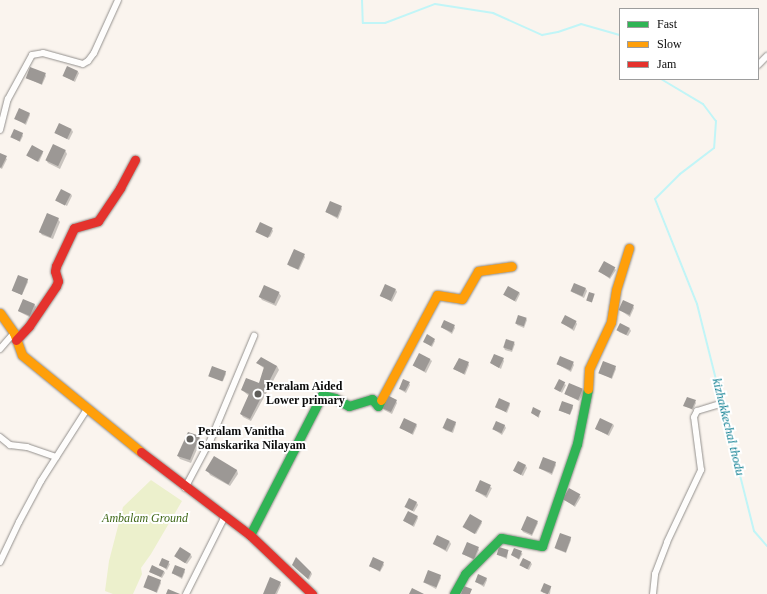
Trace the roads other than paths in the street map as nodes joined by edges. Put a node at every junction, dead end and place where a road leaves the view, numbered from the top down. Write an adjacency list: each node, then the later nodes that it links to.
1 (118, 0): 4 (street)
2 (767, 56): 3 (street)
3 (759, 64)
4 (0, 130)
5 (135, 160): 10 (street)
6 (629, 248): 22 (street)
7 (512, 266): 18 (street)
8 (0, 313): 10 (street)
9 (254, 336): 16 (street)
10 (15, 337): 11 (street); 13 (street)
11 (0, 349)
12 (717, 405): 23 (street)
13 (87, 409): 15 (street); 16 (street)
14 (0, 437): 15 (street)
15 (56, 457): 19 (street)
16 (185, 488): 17 (street)
17 (224, 516): 18 (street); 20 (street)
18 (250, 535): 21 (street)
19 (0, 562)
20 (186, 594)
21 (312, 594)
22 (454, 594)
23 (653, 594)

